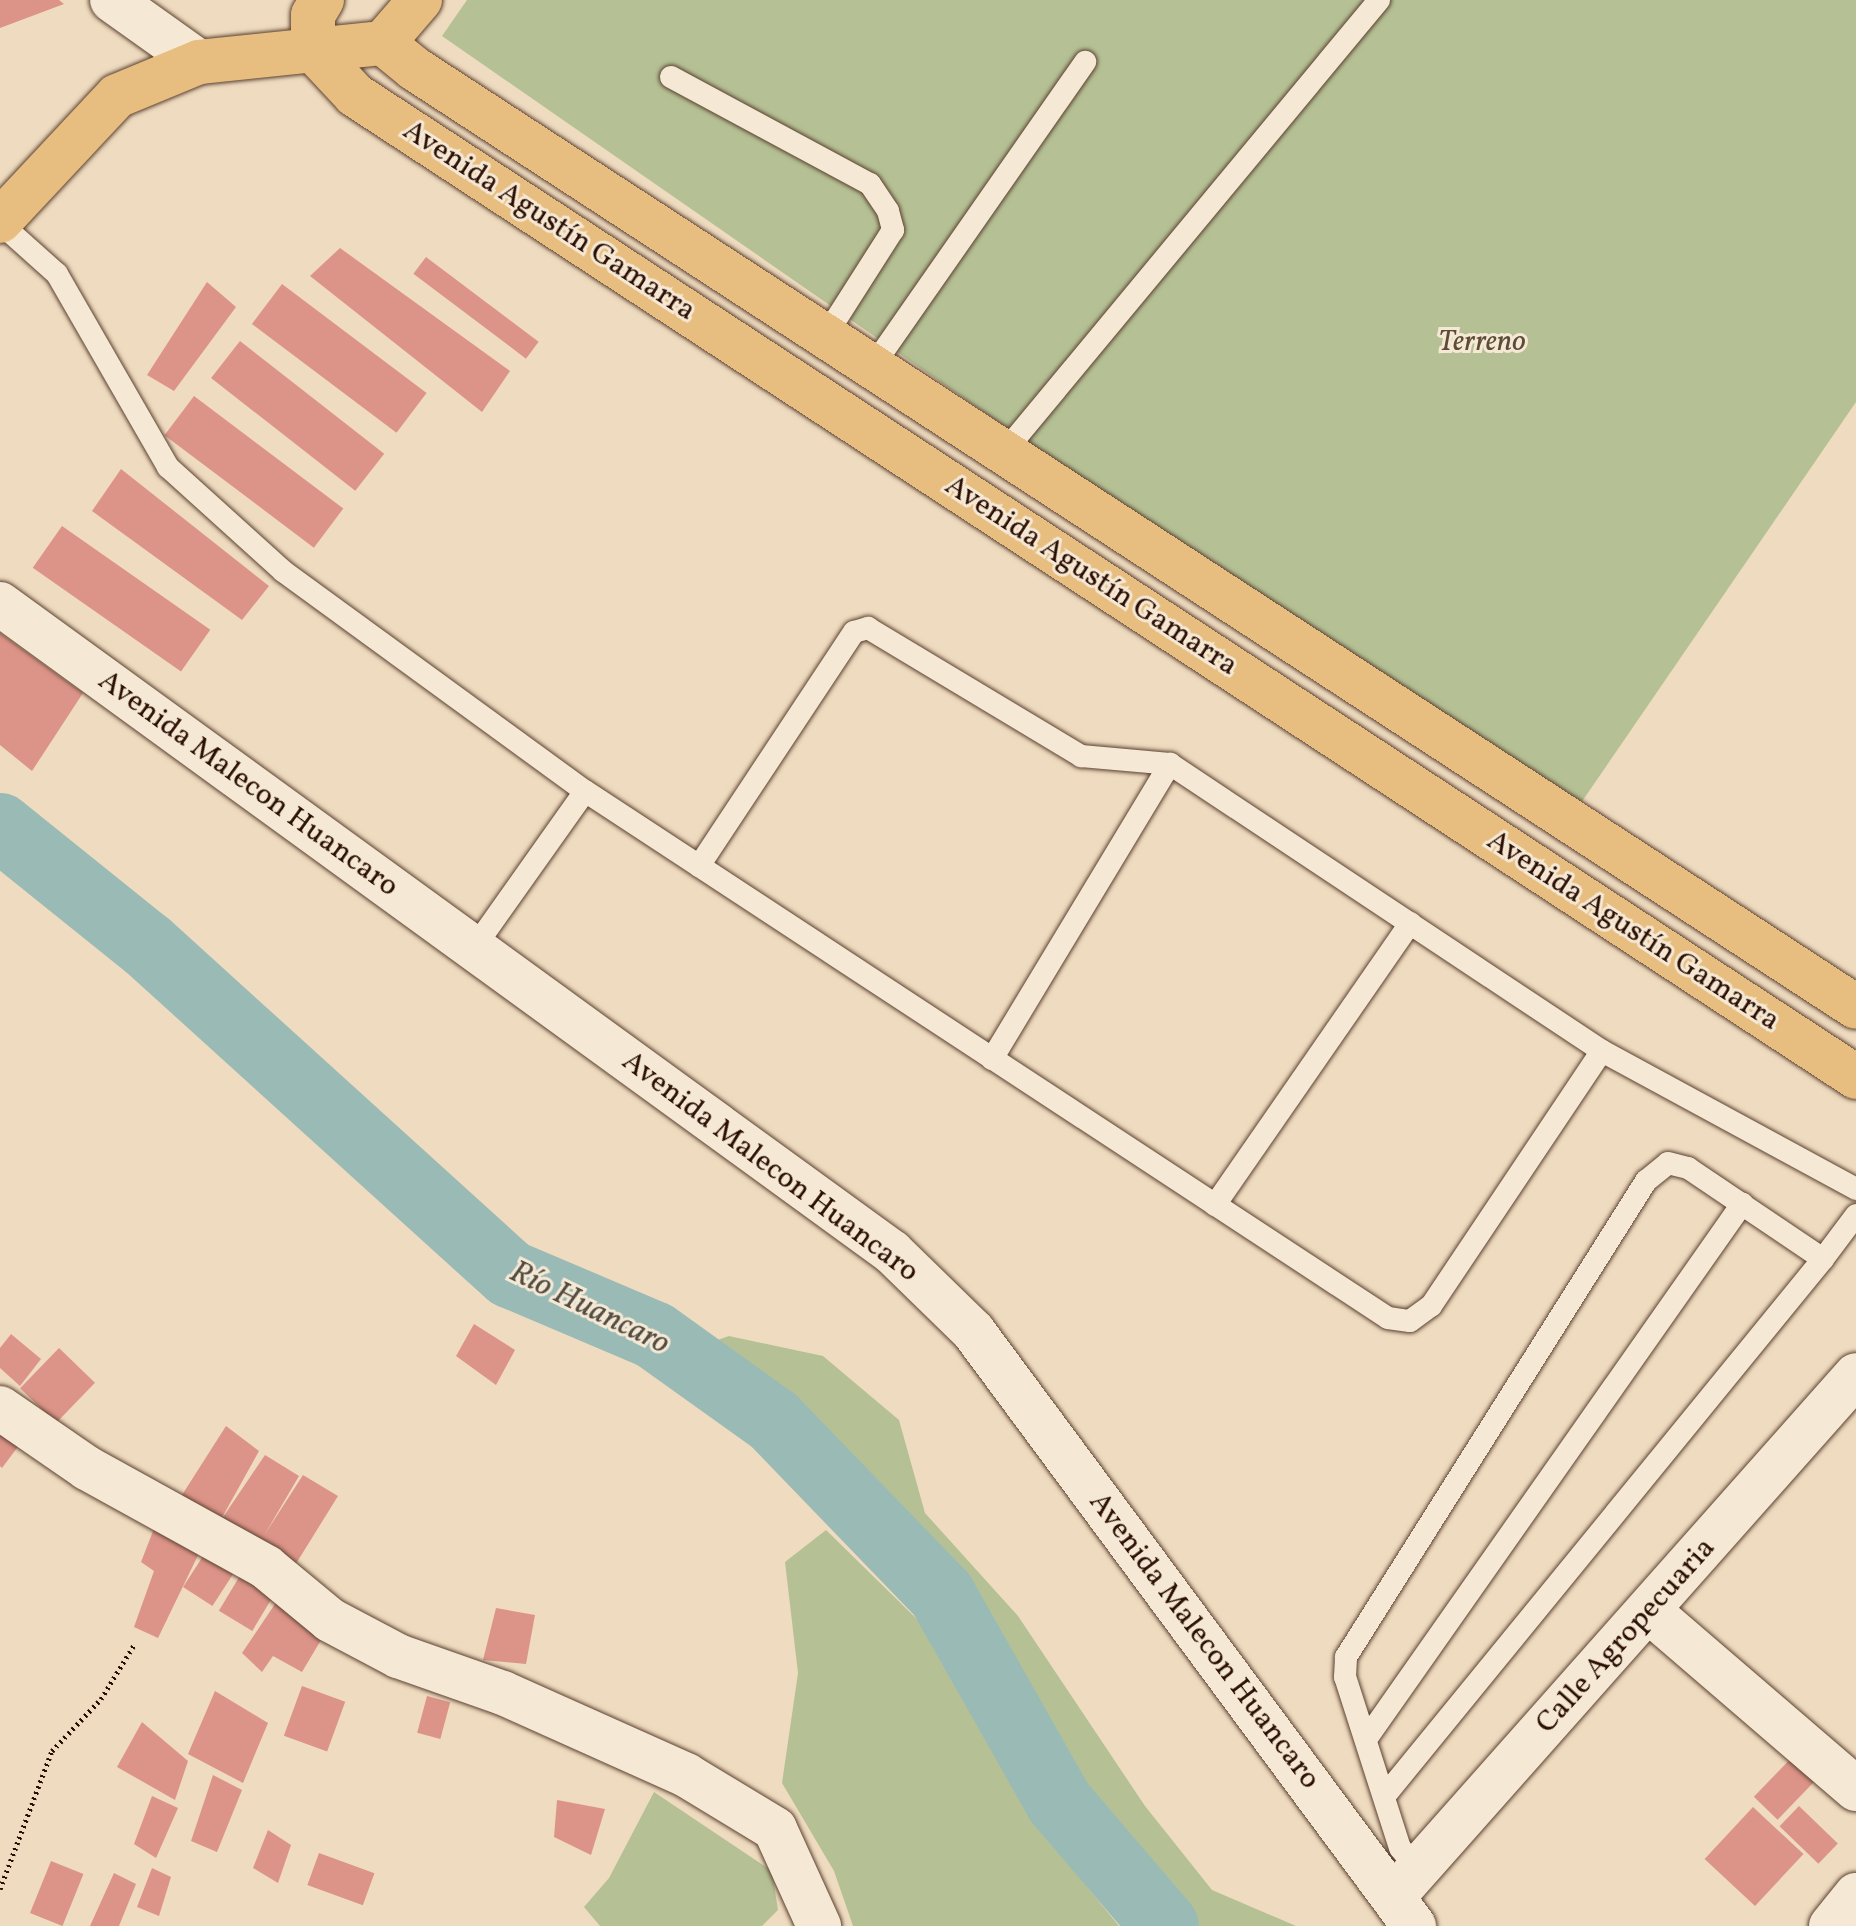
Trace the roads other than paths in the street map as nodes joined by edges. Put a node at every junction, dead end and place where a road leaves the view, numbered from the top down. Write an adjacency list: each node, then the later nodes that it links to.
1 (112, 0): 6 (street)
2 (420, 0): 5 (main road)
3 (1379, 0): 12 (lane)
4 (319, 34): 5 (main road); 6 (main road); 15 (main road, Avenida Agustín Gamarra)
5 (383, 43): 10 (main road, Avenida Agustín Gamarra)
6 (199, 62): 9 (main road)
7 (1085, 62): 11 (lane)
8 (671, 77): 10 (lane)
9 (0, 222): 17 (lane)
10 (826, 335): 11 (main road, Avenida Agustín Gamarra)
11 (873, 366): 12 (main road, Avenida Agustín Gamarra)
12 (1005, 451): 13 (main road, Avenida Agustín Gamarra)
13 (1160, 559): 15 (main road); 21 (main road, Avenida Agustín Gamarra)
14 (0, 604): 20 (street, Avenida Malecon Huancaro)
15 (1136, 606): 24 (main road, Avenida Agustín Gamarra)
16 (1170, 764): 18 (lane); 19 (lane); 23 (lane)
17 (585, 791): 18 (lane); 20 (lane)
18 (699, 866): 23 (lane)
19 (1410, 923): 22 (lane); 27 (lane)
20 (474, 948): 37 (street, Avenida Malecon Huancaro)
21 (1856, 1007)
22 (1602, 1051): 25 (lane); 27 (lane)
23 (992, 1059): 27 (lane)
24 (1856, 1077)
25 (1856, 1189)
26 (1742, 1204): 29 (lane); 33 (lane); 33 (lane)
27 (1215, 1205)
28 (1856, 1215): 29 (lane)
29 (1823, 1259): 35 (lane)
30 (1856, 1375): 32 (street, Calle Agropecuaria)
31 (0, 1408): 38 (street)
32 (1649, 1611): 34 (street); 37 (street, Calle Agropecuaria)
33 (1367, 1738): 35 (lane)
34 (1856, 1789)
35 (1387, 1793): 37 (lane)
36 (1856, 1895): 39 (street)
37 (1409, 1897)
38 (819, 1926)
39 (1831, 1926)

